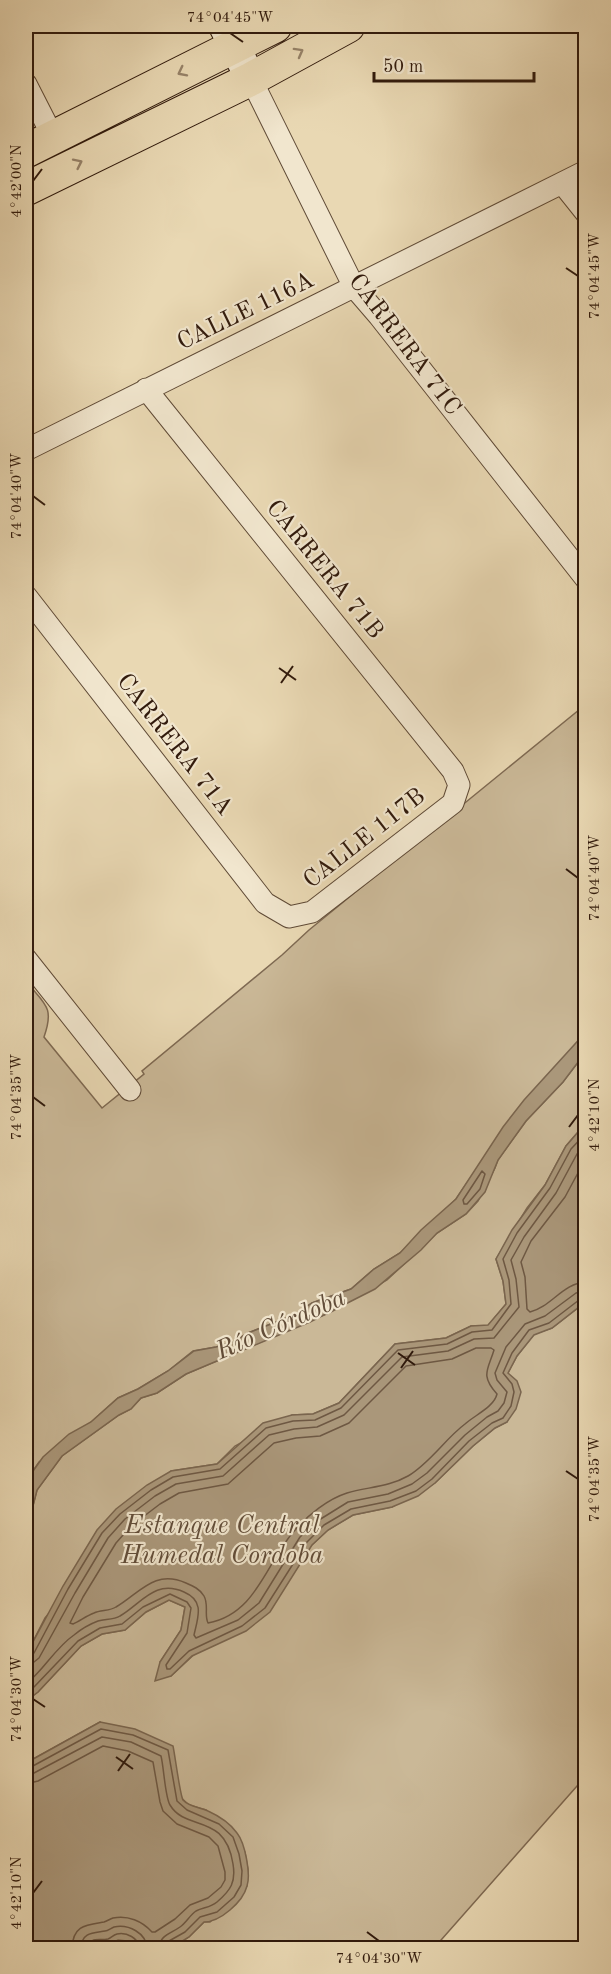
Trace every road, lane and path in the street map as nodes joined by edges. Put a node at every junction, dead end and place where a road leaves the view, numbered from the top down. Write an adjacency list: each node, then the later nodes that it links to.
1 (275, 26): 3 (main road)
2 (348, 26): 4 (main road, one-way to 2)
3 (230, 36): 4 (street, CARRERA 71C); 6 (main road, one-way to 6)
4 (251, 79): 9 (main road, one-way to 4); 11 (street, CARRERA 71C)
5 (26, 84): 6 (street)
6 (39, 144)
7 (585, 171): 8 (street, CALLE 116A)
8 (562, 183): 10 (street); 11 (street, CALLE 116A)
9 (26, 189)
10 (585, 213)
11 (354, 287): 12 (street, CALLE 116A); 14 (street, CARRERA 71C)
12 (146, 390): 13 (street, CALLE 116A); 16 (street, CARRERA 71B)
13 (26, 450)
14 (585, 579)
15 (26, 596): 17 (street, CARRERA 71A)
16 (459, 785): 17 (street, CALLE 117B)
17 (289, 917)
18 (26, 959): 19 (street)
19 (130, 1090)

